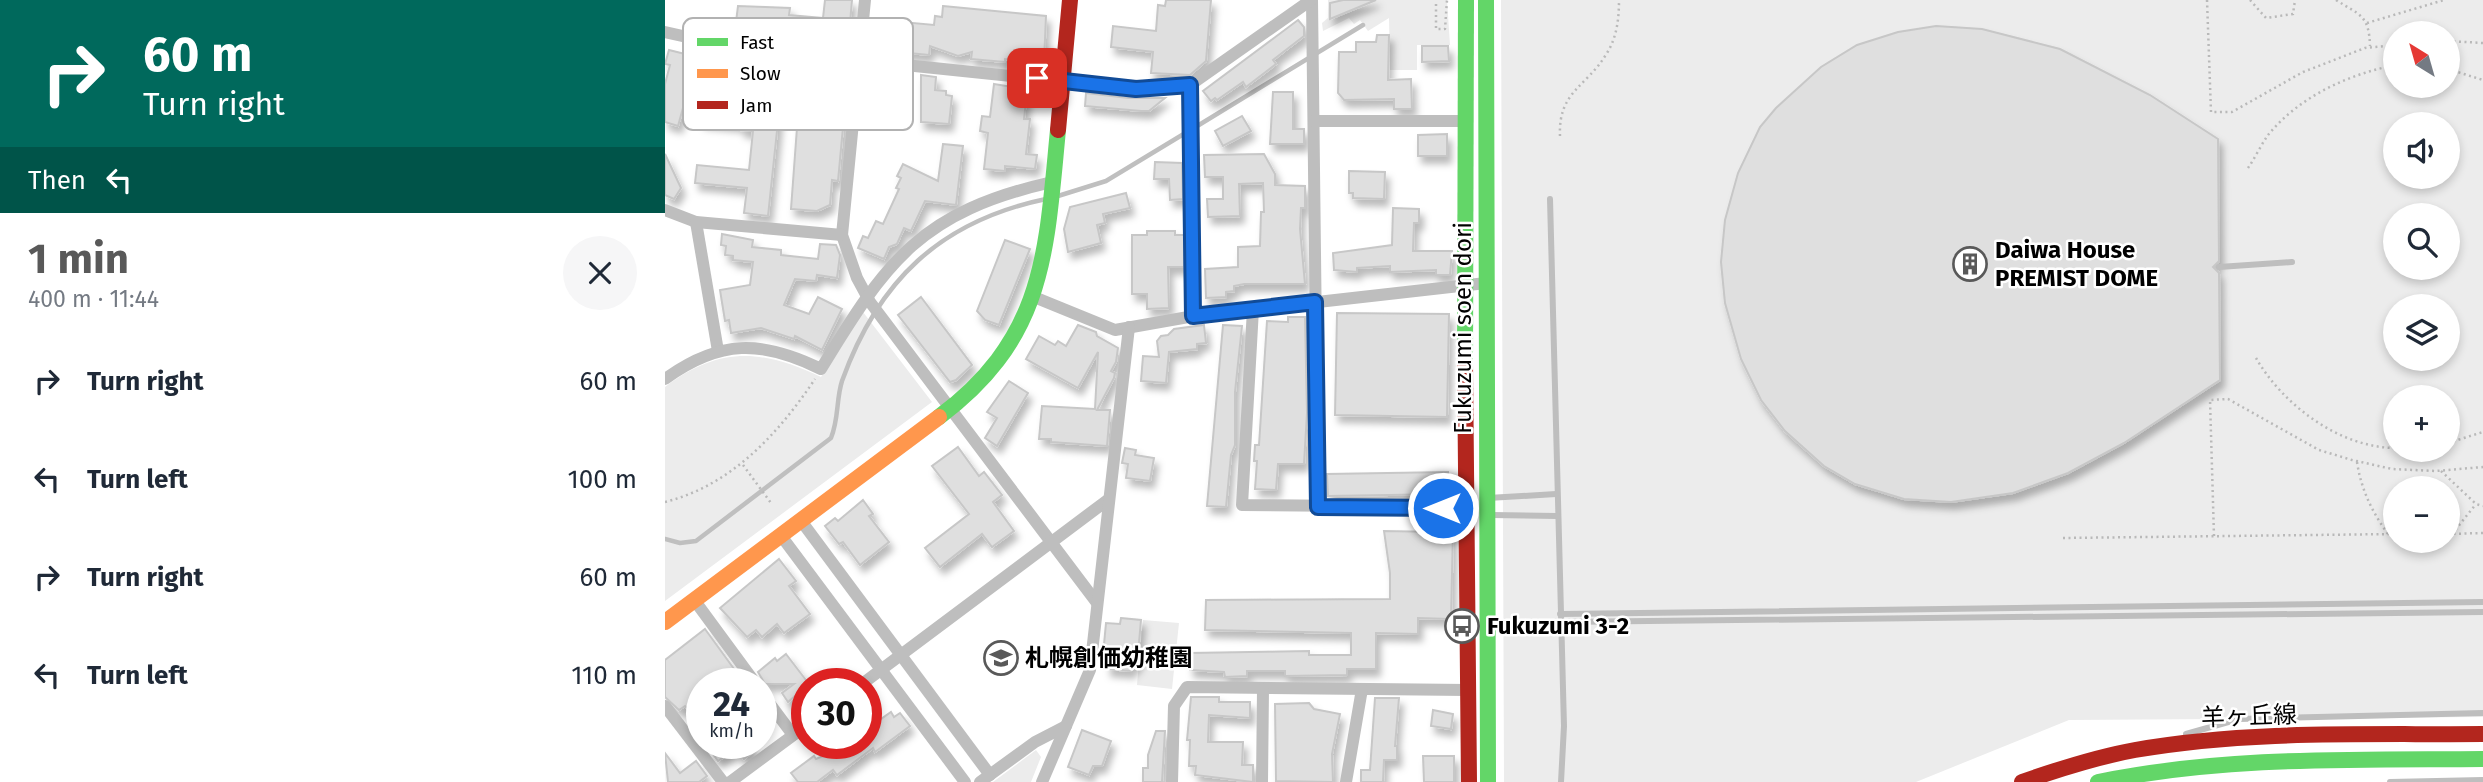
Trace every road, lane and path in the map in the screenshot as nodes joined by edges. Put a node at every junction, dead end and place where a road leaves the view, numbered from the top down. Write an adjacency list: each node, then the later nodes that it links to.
1 (865, 0): 14 (street)
2 (1070, 0): 26 (main road)
3 (1312, 0): 27 (street); 28 (street)
4 (1447, 0): 13 (path)
5 (1466, 0): 29 (main road, Fukuzumi soen dori)
6 (1486, 0): 40 (main road, Fukuzumi soen dori)
7 (1619, 0): 31 (path)
8 (2207, 0): 21 (path)
9 (2251, 0): 10 (path)
10 (2295, 0)
11 (2336, 0): 15 (path)
12 (2444, 0): 15 (path)
13 (1436, 4)
14 (864, 18)
15 (2367, 23): 21 (path)
16 (665, 32): 17 (street)
17 (683, 36)
18 (2461, 42): 19 (path)
19 (2483, 43)
20 (2383, 46): 21 (path)
21 (2370, 48)
22 (913, 66): 26 (street)
23 (2383, 67): 32 (path)
24 (2461, 73): 25 (path)
25 (2483, 80)
26 (1062, 81): 27 (street); 33 (main road)
27 (1190, 85): 46 (street)
28 (1314, 121): 29 (street); 44 (street)
29 (1466, 121): 41 (main road, Fukuzumi soen dori)
30 (853, 130): 37 (street)
31 (1560, 136)
32 (2248, 168)
33 (1051, 186): 42 (main road); 43 (street)
34 (1550, 199): 60 (lane)
35 (665, 210): 36 (street)
36 (697, 222): 37 (street); 48 (street)
37 (842, 235): 43 (street)
38 (2292, 262): 39 (lane)
39 (2219, 267)
40 (1486, 283): 41 (street); 65 (main road, Fukuzumi soen dori)
41 (1464, 284): 44 (street); 68 (main road, Fukuzumi soen dori)
42 (1034, 297): 47 (street); 52 (main road)
43 (868, 299): 50 (street); 52 (street)
44 (1315, 302): 45 (street); 67 (street)
45 (1252, 309): 46 (street); 67 (street)
46 (1193, 316): 47 (street)
47 (1129, 327): 61 (street)
48 (718, 351): 50 (street); 51 (street)
49 (2256, 358): 55 (path)
50 (821, 369): 57 (path)
51 (665, 379)
52 (951, 408): 70 (main road); 79 (street)
53 (2483, 432): 54 (path)
54 (2460, 439)
55 (2383, 446)
56 (2356, 461): 59 (path); 72 (path); 76 (path)
57 (743, 465): 62 (path); 63 (path)
58 (2483, 467): 59 (path)
59 (2441, 471): 64 (path)
60 (1556, 494): 65 (lane); 69 (lane)
61 (1109, 499): 79 (street); 83 (street)
62 (665, 502)
63 (771, 503)
64 (2476, 504): 66 (path); 71 (path)
65 (1486, 506): 68 (street); 69 (lane); 117 (main road, Fukuzumi soen dori)
66 (2483, 506)
67 (1318, 507): 68 (street)
68 (1468, 508): 95 (main road, Fukuzumi soen dori)
69 (1557, 516): 86 (lane)
70 (802, 522): 77 (main road); 80 (street)
71 (2460, 522)
72 (2383, 527)
73 (2483, 533): 75 (path)
74 (2383, 534): 76 (path)
75 (2460, 534)
76 (2214, 536): 78 (path)
77 (782, 537): 81 (main road); 84 (street)
78 (2063, 538)
79 (1051, 542): 83 (street); 88 (street)
80 (856, 594): 84 (street); 88 (street)
81 (695, 601): 87 (main road); 89 (street)
82 (2483, 602): 86 (lane)
83 (1097, 603): 100 (street)
84 (836, 609): 90 (street)
85 (2483, 612): 86 (lane)
86 (1561, 618): 118 (lane)
87 (665, 622)
88 (901, 655): 91 (street); 97 (street)
89 (744, 668)
90 (880, 668)
91 (882, 669)
92 (882, 671): 101 (street)
93 (1262, 689): 94 (street); 113 (street); 114 (street)
94 (1362, 689): 95 (street); 115 (street)
95 (1468, 690): 116 (main road, Fukuzumi soen dori)
96 (665, 706): 109 (street)
97 (944, 713): 101 (street); 107 (street)
98 (2483, 713): 105 (lane)
99 (777, 714): 102 (street)
100 (1066, 726): 107 (street); 112 (street)
101 (924, 728): 111 (street)
102 (791, 732)
103 (2483, 734): 105 (main road, 羊ヶ丘線)
104 (791, 736): 110 (street)
105 (2125, 752): 119 (main road, 羊ヶ丘線)
106 (2483, 759): 120 (main road, 羊ヶ丘線)
107 (985, 778)
108 (2483, 780): 121 (lane)
109 (723, 782)
110 (730, 782)
111 (965, 782)
112 (1042, 782)
113 (1172, 782)
114 (1262, 782)
115 (1346, 782)
116 (1469, 782)
117 (1488, 782)
118 (1561, 782)
119 (2022, 782)
120 (2101, 782)
121 (2390, 782)

